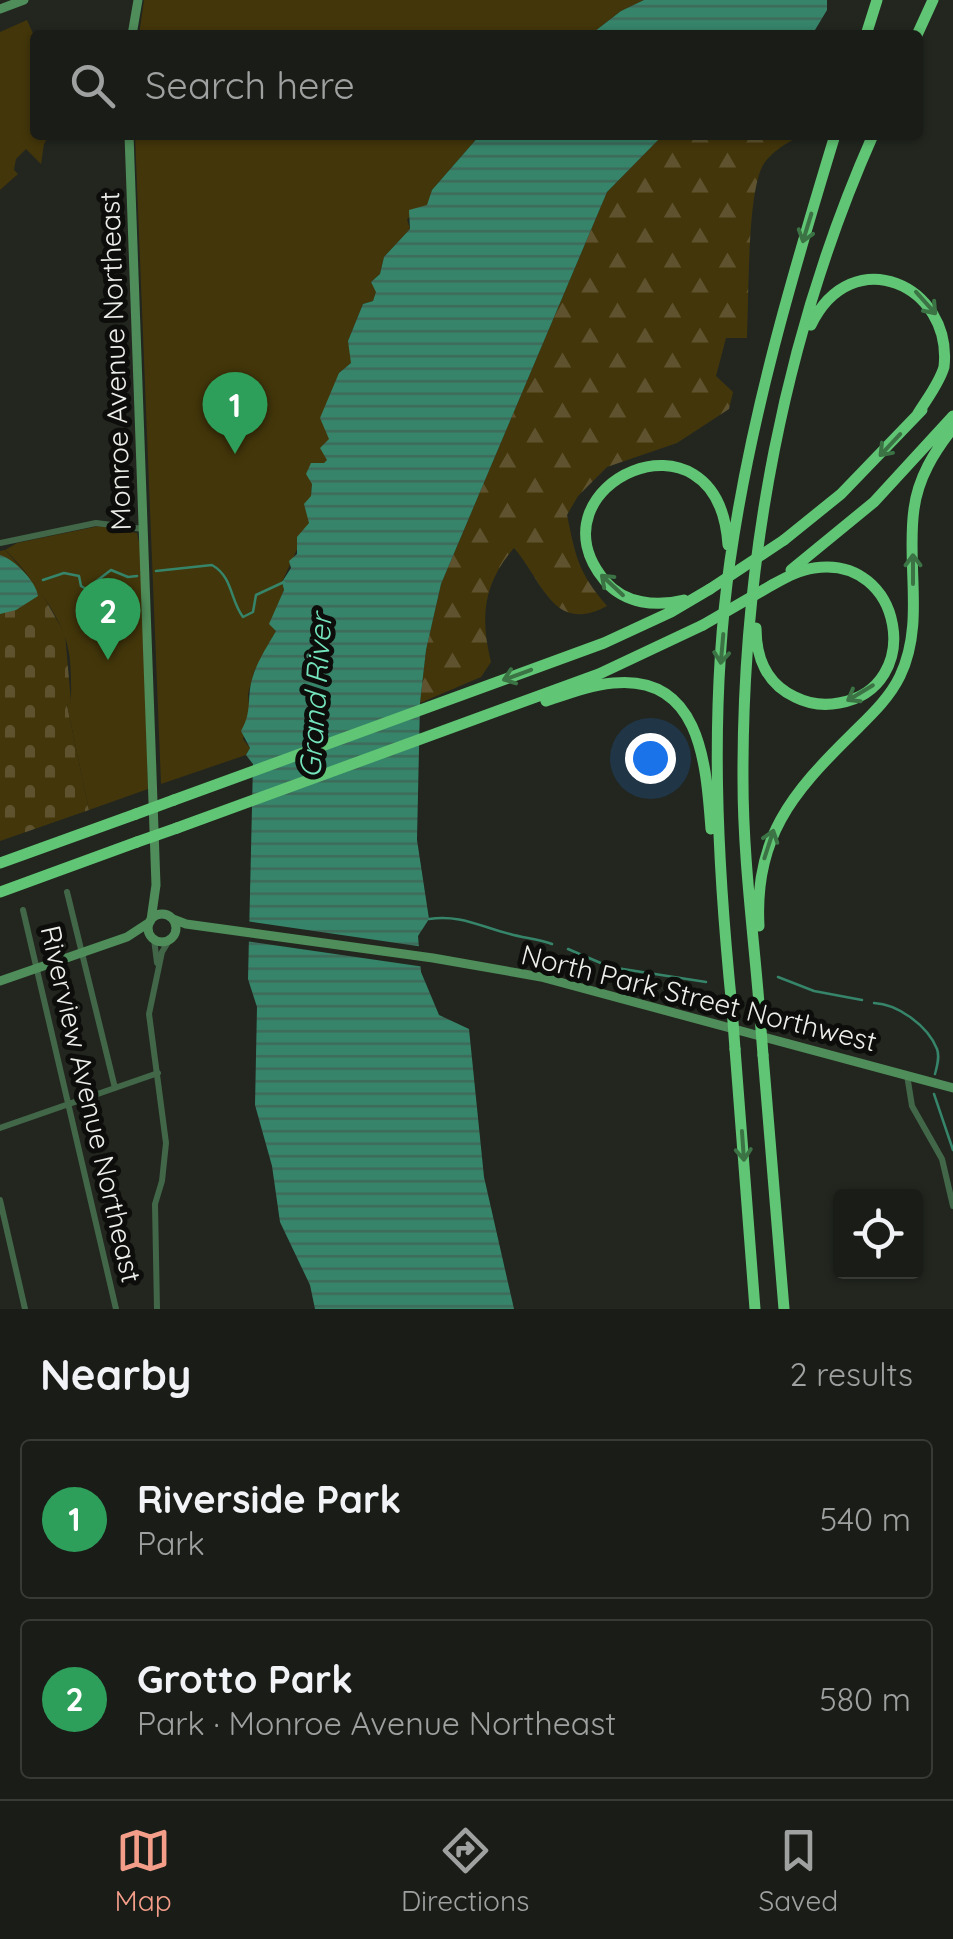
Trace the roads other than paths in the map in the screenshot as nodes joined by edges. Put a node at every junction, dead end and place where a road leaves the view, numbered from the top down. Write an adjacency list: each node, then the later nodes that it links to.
1 (24, 0): 5 (main road)
2 (140, 0): 6 (main road)
3 (876, 0): 7 (highway)
4 (933, 0): 8 (highway)
5 (0, 9)
6 (133, 30)
7 (867, 30)
8 (920, 30)
9 (129, 140): 17 (main road, Monroe Avenue Northeast)
10 (834, 140): 19 (highway, one-way to 19)
11 (871, 140): 12 (highway)
12 (799, 346): 14 (highway, one-way to 14); 20 (highway)
13 (953, 372): 14 (highway)
14 (917, 416): 22 (highway, one-way to 22, bridge)
15 (953, 416): 21 (highway)
16 (953, 428): 40 (highway, one-way to 16)
17 (143, 530): 18 (street); 25 (main road, Monroe Avenue Northeast)
18 (0, 543)
19 (729, 565): 22 (highway, one-way to 19); 28 (highway, one-way to 28)
20 (754, 572): 21 (highway, one-way to 20); 40 (highway)
21 (772, 584): 23 (highway, bridge)
22 (706, 591): 24 (highway, one-way to 24, bridge)
23 (483, 716): 26 (highway, bridge); 28 (highway)
24 (0, 863)
25 (156, 885): 30 (main road, Monroe Avenue Northeast); 31 (main road, Monroe Avenue Northeast)
26 (0, 892)
27 (67, 892): 36 (street)
28 (722, 899): 52 (highway, one-way to 52, bridge)
29 (22, 910): 37 (street, Riverview Avenue Northeast)
30 (171, 917): 31 (main road); 32 (main road, North Park Street Northwest); 34 (main road, Monroe Avenue Northeast)
31 (151, 921): 33 (main road); 35 (main road, Monroe Avenue Northeast)
32 (203, 926): 34 (main road); 42 (main road, North Park Street Northwest)
33 (127, 937): 35 (main road); 36 (main road)
34 (172, 937): 35 (main road); 38 (street)
35 (153, 938): 38 (street)
36 (81, 952): 37 (main road); 43 (street)
37 (36, 969): 39 (main road); 45 (street, Riverview Avenue Northeast)
38 (157, 970): 41 (street)
39 (0, 982)
40 (759, 1013): 53 (highway, bridge)
41 (158, 1072): 43 (street); 51 (street)
42 (907, 1075): 44 (main road, North Park Street Northwest); 48 (street)
43 (115, 1088): 45 (street)
44 (953, 1088)
45 (68, 1105): 46 (street); 50 (street, Riverview Avenue Northeast)
46 (0, 1128)
47 (0, 1200): 49 (street)
48 (953, 1206)
49 (26, 1309)
50 (116, 1309)
51 (157, 1309)
52 (755, 1309)
53 (784, 1309)

